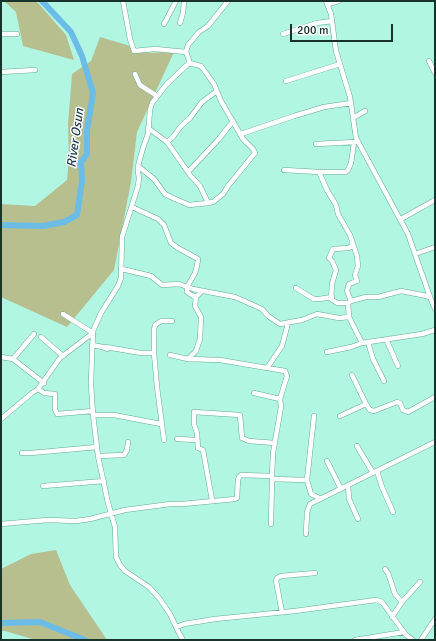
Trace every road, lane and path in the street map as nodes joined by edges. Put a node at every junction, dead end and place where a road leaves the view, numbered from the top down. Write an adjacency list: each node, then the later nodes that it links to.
1 (123, 1): 13 (street)
2 (174, 1): 9 (street)
3 (184, 1): 8 (street)
4 (228, 1): 13 (street)
5 (339, 1): 6 (street)
6 (327, 3): 7 (street)
7 (332, 21): 12 (street); 16 (street)
8 (180, 23)
9 (164, 24)
10 (1, 34): 11 (street)
11 (17, 34)
12 (283, 34)
13 (186, 52): 15 (street)
14 (429, 61): 19 (street)
15 (189, 63): 22 (street); 23 (street)
16 (340, 64): 21 (street); 24 (street)
17 (35, 70): 18 (street)
18 (1, 72)
19 (435, 73)
20 (135, 74): 23 (street)
21 (286, 81)
22 (217, 91): 27 (street); 30 (street)
23 (157, 96): 28 (street)
24 (351, 103): 26 (street); 29 (street)
25 (365, 111): 26 (street)
26 (353, 118): 31 (street)
27 (233, 121): 29 (street); 35 (street)
28 (148, 128): 30 (street); 33 (street)
29 (241, 134): 38 (street)
30 (167, 142): 35 (street)
31 (356, 142): 32 (street); 36 (street); 40 (street)
32 (316, 144)
33 (138, 166): 38 (street); 39 (street)
34 (284, 170): 36 (street)
35 (188, 172): 38 (street)
36 (320, 172): 41 (street)
37 (435, 200): 40 (street)
38 (208, 203)
39 (132, 207): 44 (street); 45 (street)
40 (400, 219): 43 (street)
41 (353, 244): 48 (street); 51 (street)
42 (435, 247): 43 (street)
43 (415, 254): 50 (street)
44 (122, 269): 45 (street); 59 (street)
45 (186, 287): 47 (street); 49 (street)
46 (296, 288): 48 (street)
47 (202, 291): 49 (street); 56 (street)
48 (332, 296): 51 (street)
49 (196, 297): 71 (street)
50 (430, 297): 51 (street); 52 (street)
51 (350, 302): 54 (street)
52 (435, 308)
53 (63, 314): 59 (street)
54 (349, 317): 56 (street); 63 (street)
55 (172, 321): 66 (street)
56 (288, 323): 73 (street)
57 (435, 330): 61 (street)
58 (34, 334): 70 (street)
59 (93, 334): 64 (street); 68 (street)
60 (41, 338): 68 (street)
61 (386, 339): 62 (street); 72 (street)
62 (368, 342): 63 (street); 75 (street)
63 (362, 343): 65 (street)
64 (92, 345): 66 (street); 82 (street)
65 (326, 352)
66 (154, 353): 86 (street)
67 (170, 355): 71 (street)
68 (63, 356): 76 (street)
69 (1, 357): 70 (street)
70 (13, 359): 76 (street)
71 (188, 359): 73 (street)
72 (398, 366)
73 (267, 368): 80 (street)
74 (352, 375): 81 (street)
75 (384, 381)
76 (44, 383): 77 (street)
77 (38, 389): 82 (street); 85 (street)
78 (254, 393): 80 (street)
79 (435, 397): 81 (street)
80 (280, 399): 92 (street)
81 (366, 404): 84 (street)
82 (93, 413): 86 (street); 94 (street)
83 (314, 416): 101 (street)
84 (340, 416)
85 (1, 419)
86 (161, 424): 88 (street)
87 (177, 439): 89 (street)
88 (164, 440)
89 (197, 440): 92 (street); 106 (street)
90 (128, 442): 96 (street)
91 (435, 442): 98 (street)
92 (275, 443): 99 (street)
93 (357, 446): 98 (street)
94 (97, 447): 95 (street); 96 (street)
95 (22, 452)
96 (98, 456): 100 (street)
97 (327, 461): 104 (street)
98 (375, 472): 102 (street); 107 (street)
99 (272, 477): 101 (street); 106 (street); 111 (street)
100 (104, 480): 103 (street); 108 (street)
101 (307, 480): 105 (street)
102 (348, 485): 104 (street); 109 (street)
103 (43, 486)
104 (341, 489): 105 (street)
105 (319, 498): 112 (street)
106 (212, 500): 108 (street)
107 (393, 512)
108 (112, 513): 110 (street); 120 (street)
109 (358, 519)
110 (1, 524)
111 (270, 524)
112 (306, 534)
113 (385, 569): 116 (street)
114 (315, 573): 117 (street)
115 (420, 582): 116 (street)
116 (402, 602): 118 (street)
117 (282, 612): 118 (street); 120 (street)
118 (392, 617): 121 (street)
119 (435, 619): 125 (street)
120 (177, 628): 122 (street)
121 (404, 632): 123 (street); 124 (street)
122 (183, 640)
123 (355, 640)
124 (413, 640)
125 (421, 640)

